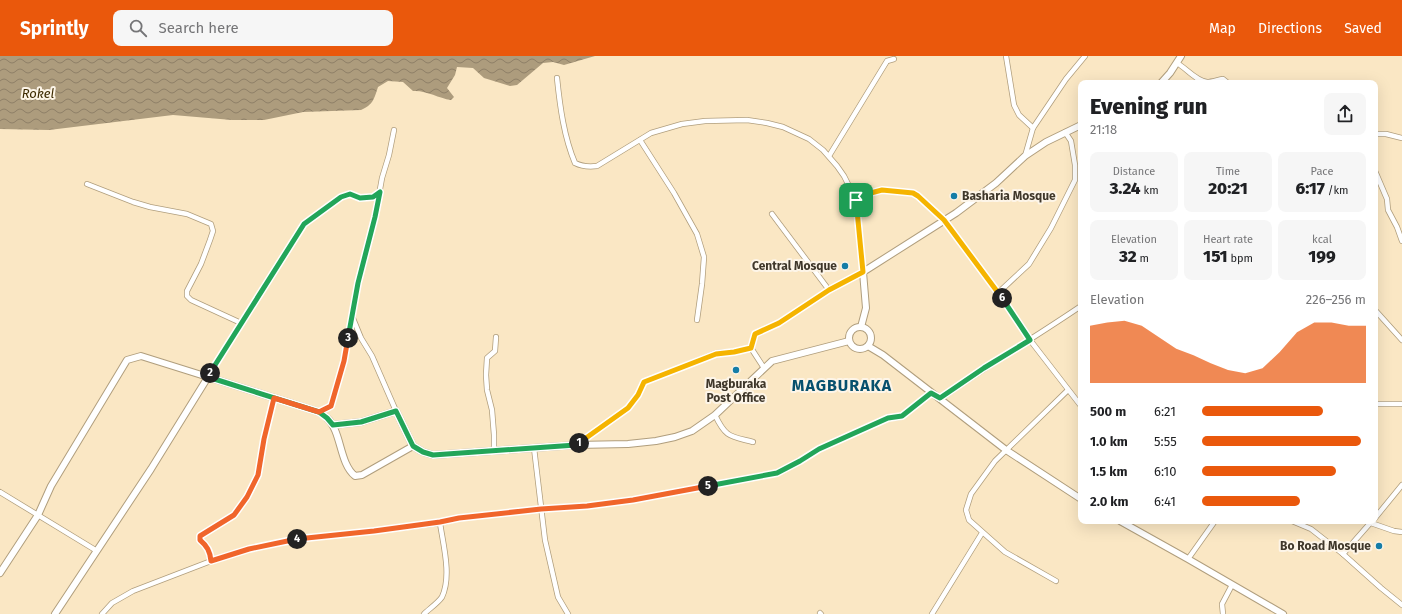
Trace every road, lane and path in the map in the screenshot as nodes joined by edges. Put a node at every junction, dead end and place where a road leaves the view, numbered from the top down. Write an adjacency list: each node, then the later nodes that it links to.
1 (1006, 56): 10 (street)
2 (1085, 56): 10 (street)
3 (1181, 56): 5 (street)
4 (894, 59): 16 (street)
5 (1177, 63): 7 (street); 8 (street)
6 (557, 78): 15 (street)
7 (1163, 80)
8 (1201, 80)
9 (1078, 126): 12 (street)
10 (1034, 128): 17 (street)
11 (394, 130): 20 (street)
12 (1065, 132): 17 (street); 27 (street)
13 (1378, 134): 14 (street)
14 (1402, 138)
15 (640, 140): 16 (street); 31 (street)
16 (829, 156): 21 (street)
17 (1025, 156): 23 (street)
18 (1378, 178): 24 (street)
19 (87, 184): 32 (street)
20 (380, 192): 30 (street); 32 (street)
21 (856, 200): 23 (street); 25 (street)
22 (772, 214): 26 (street)
23 (944, 220): 25 (street); 27 (street)
24 (1402, 241)
25 (863, 272): 26 (street); 33 (street)
26 (829, 290): 39 (street)
27 (998, 293): 36 (street)
28 (1078, 308): 36 (street)
29 (1378, 313): 37 (street)
30 (352, 316): 49 (street); 50 (street)
31 (697, 320)
32 (241, 323): 41 (street)
33 (861, 327): 35 (street); 38 (street)
34 (496, 337): 58 (street)
35 (849, 340): 38 (street); 40 (street)
36 (1030, 340): 42 (street); 45 (street)
37 (1402, 340)
38 (868, 346): 43 (street)
39 (751, 348): 40 (street); 54 (street)
40 (764, 368): 51 (street)
41 (208, 377): 44 (street); 64 (street); 73 (street)
42 (1068, 390): 46 (street); 57 (street)
43 (931, 393): 45 (street); 62 (street)
44 (274, 398): 50 (street); 76 (street)
45 (940, 398): 57 (street)
46 (1078, 401)
47 (1378, 404): 48 (street)
48 (1402, 404)
49 (396, 411): 52 (street); 55 (street)
50 (319, 412): 52 (street)
51 (715, 415): 53 (street); 54 (street)
52 (333, 425): 55 (street)
53 (753, 442)
54 (576, 445): 56 (street)
55 (413, 446): 58 (street)
56 (534, 448): 58 (street); 62 (street)
57 (1006, 450): 61 (street); 72 (street)
58 (494, 451)
59 (1402, 485): 63 (street)
60 (0, 492): 64 (street)
61 (1078, 497)
62 (541, 509): 65 (street); 84 (street)
63 (1378, 514)
64 (38, 515): 73 (street); 77 (street)
65 (440, 522): 76 (street); 83 (street)
66 (1125, 524): 75 (street)
67 (1213, 524): 75 (street)
68 (1299, 524): 74 (street)
69 (1369, 524): 74 (street)
70 (1376, 524): 71 (street)
71 (1402, 532)
72 (982, 533): 78 (street); 85 (street)
73 (97, 552): 81 (street)
74 (1343, 554): 80 (street)
75 (1188, 559): 79 (street)
76 (211, 561): 82 (street)
77 (0, 573)
78 (1056, 581)
79 (1232, 585): 86 (street); 87 (street)
80 (1402, 604)
81 (55, 614)
82 (102, 614)
83 (424, 614)
84 (568, 614)
85 (932, 614)
86 (1223, 614)
87 (1283, 614)

